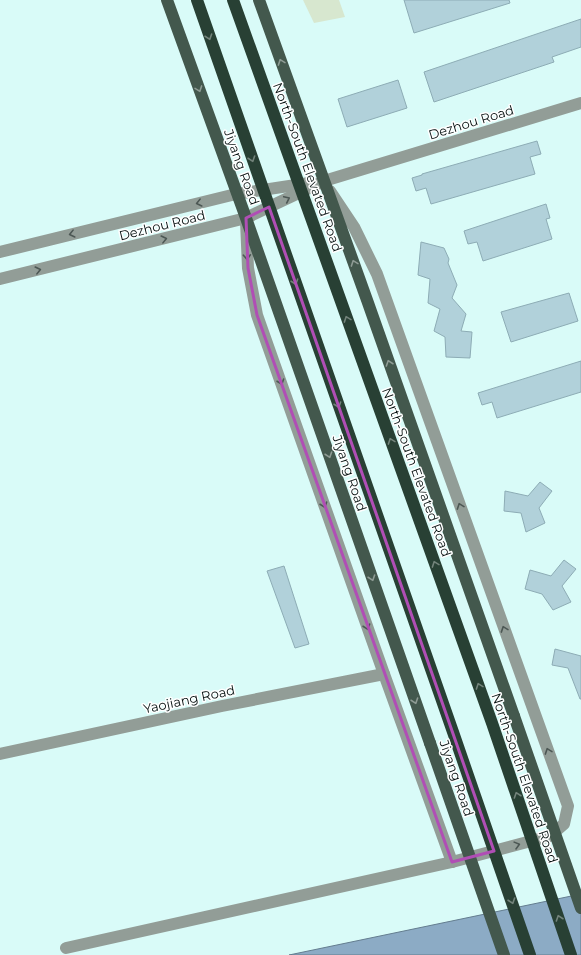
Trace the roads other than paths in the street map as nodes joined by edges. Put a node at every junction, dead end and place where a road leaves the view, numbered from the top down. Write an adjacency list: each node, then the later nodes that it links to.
1 (167, 0): 7 (main road, Jiyang Road, one-way to 7)
2 (196, 0): 17 (highway, one-way to 17, bridge)
3 (233, 0): 18 (highway, North-South Elevated Road, one-way to 3, bridge)
4 (259, 0): 6 (main road, one-way to 4)
5 (581, 103): 6 (street, Dezhou Road)
6 (324, 181): 7 (street, Dezhou Road); 8 (street, Dezhou Road, one-way to 6); 13 (street, one-way to 6); 14 (main road, one-way to 6, bridge)
7 (236, 194): 8 (main road, Jiyang Road); 9 (street, Dezhou Road, one-way to 9)
8 (246, 218): 10 (street, Dezhou Road, one-way to 8); 11 (street, one-way to 11); 16 (main road, Jiyang Road, one-way to 16, bridge)
9 (0, 252)
10 (0, 279)
11 (384, 674): 12 (street, Yaojiang Road); 13 (street)
12 (0, 754)
13 (452, 862): 15 (street)
14 (581, 908)
15 (66, 948)
16 (504, 955)
17 (530, 955)
18 (571, 955)

